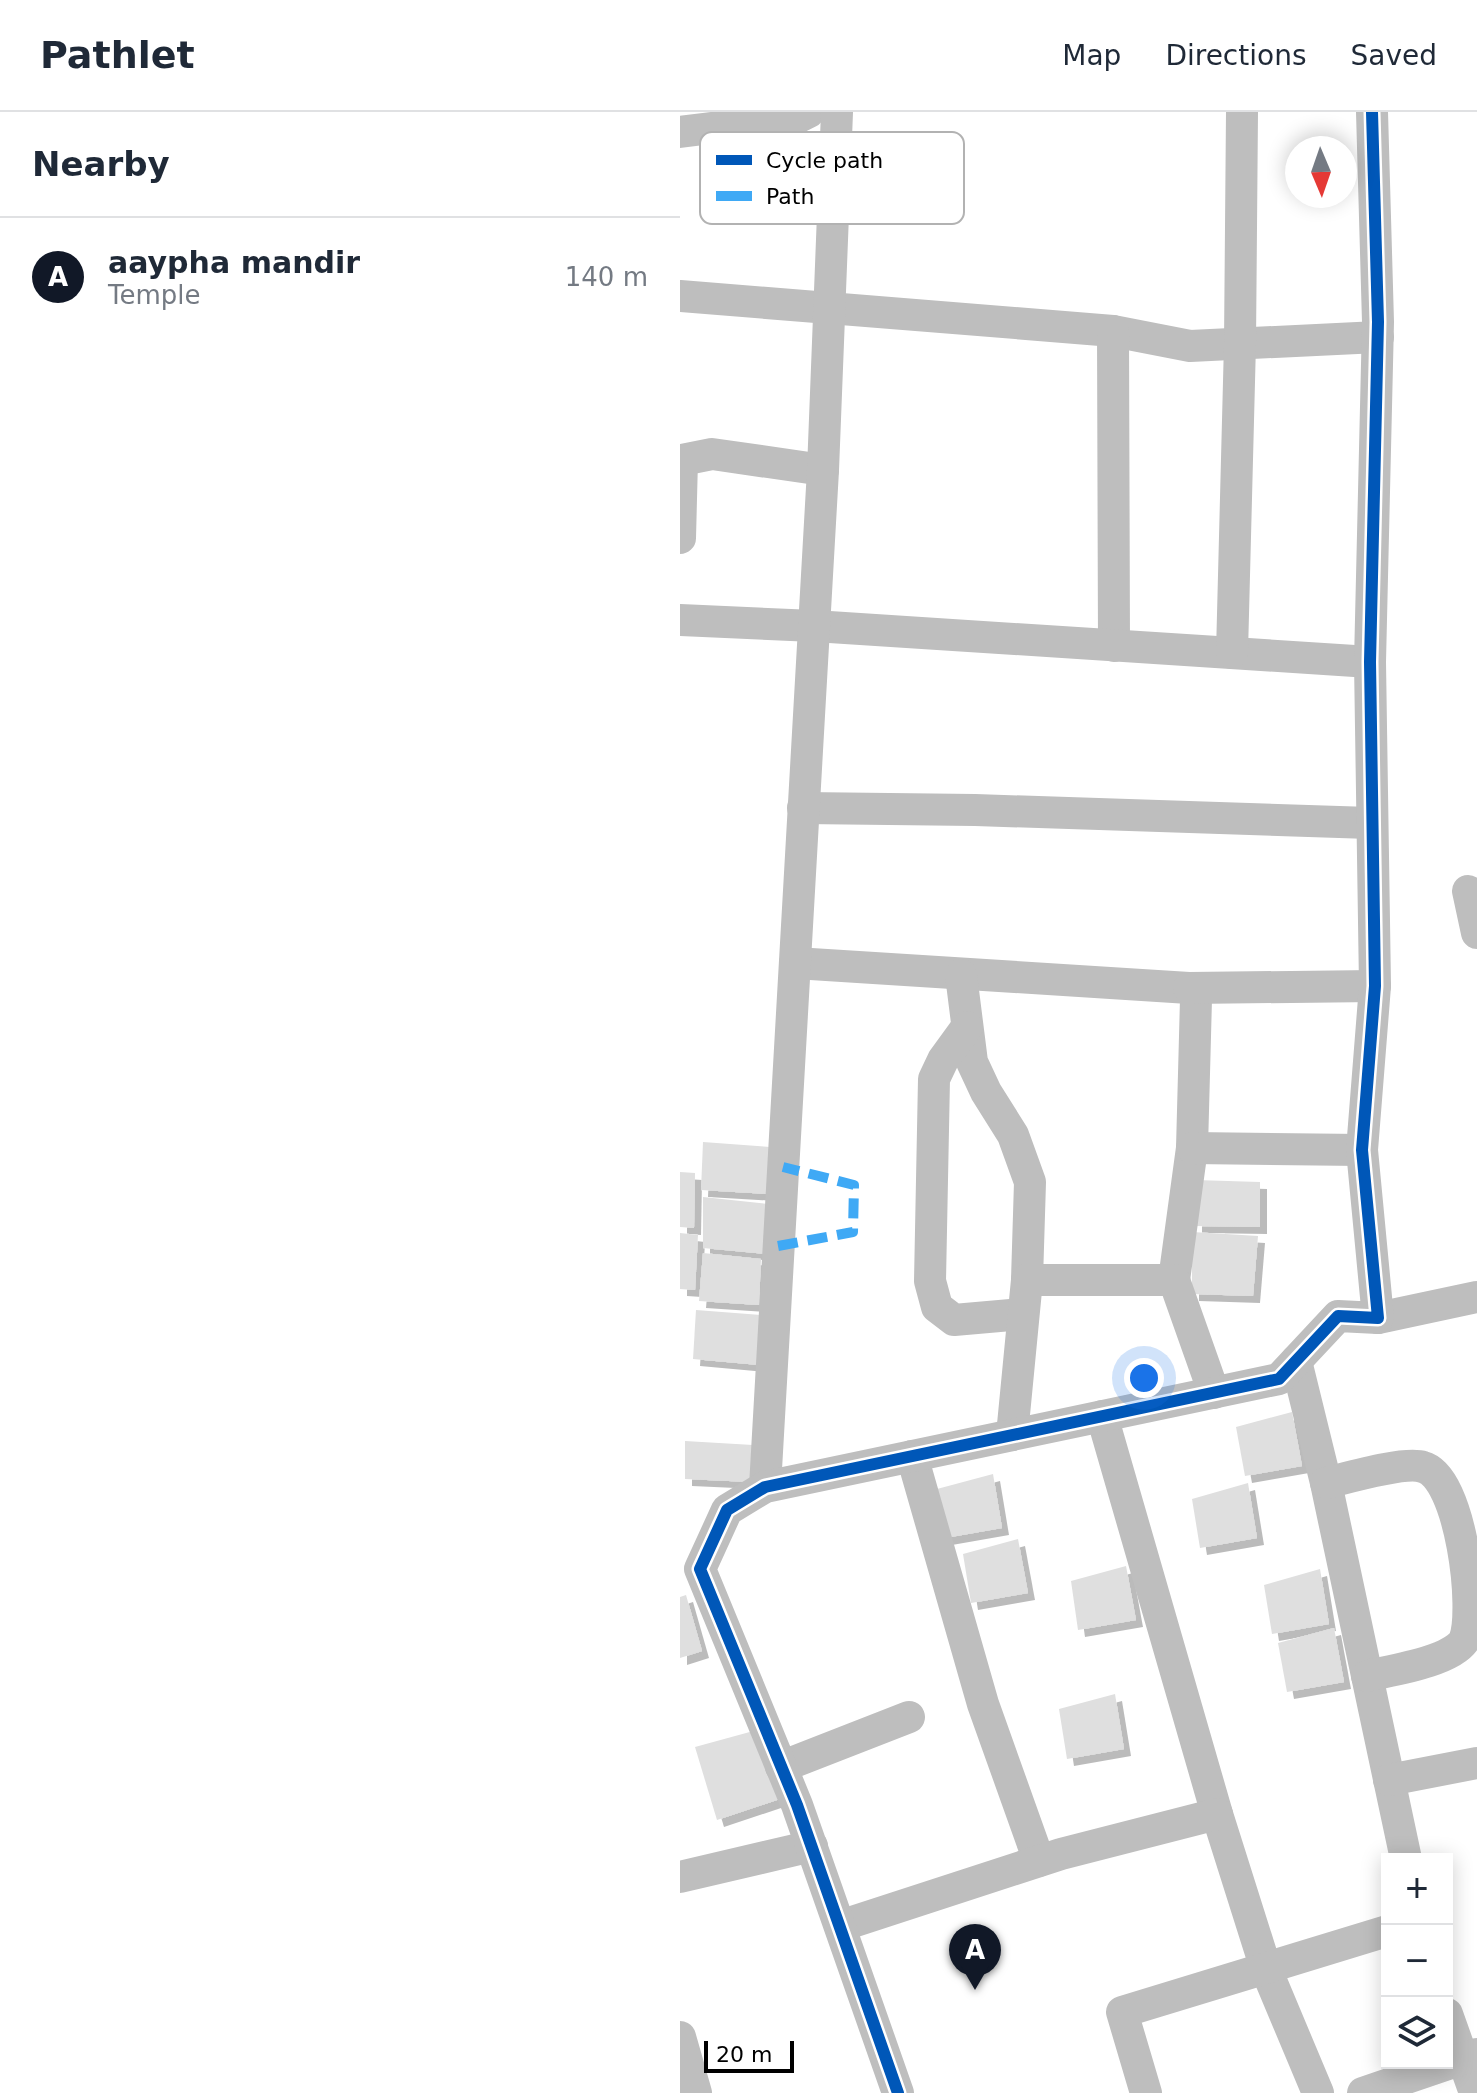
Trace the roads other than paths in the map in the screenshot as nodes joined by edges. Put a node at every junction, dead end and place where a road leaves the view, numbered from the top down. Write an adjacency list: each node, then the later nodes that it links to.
1 (837, 112): 6 (street)
2 (1242, 112): 12 (street)
3 (1372, 112): 11 (street)
4 (802, 114): 5 (street)
5 (680, 132)
6 (836, 132)
7 (832, 224): 9 (street)
8 (680, 296): 9 (street)
9 (829, 307): 10 (street); 13 (street)
10 (1113, 331): 12 (street); 17 (street)
11 (1378, 337): 12 (street); 19 (street)
12 (1240, 343): 18 (street)
13 (823, 470): 14 (street); 16 (street)
14 (680, 538)
15 (680, 620): 16 (street)
16 (814, 626): 17 (street); 20 (street)
17 (1114, 646): 18 (street)
18 (1232, 653): 19 (street)
19 (1370, 662): 21 (street)
20 (803, 808): 21 (street); 24 (street)
21 (1370, 823): 26 (street)
22 (1468, 891): 23 (street)
23 (1477, 933)
24 (795, 963): 25 (street); 42 (street)
25 (961, 975): 27 (street); 28 (street)
26 (1375, 986): 27 (street); 30 (street)
27 (1189, 988): 29 (street)
28 (967, 1027): 31 (street); 34 (street)
29 (1192, 1148): 30 (street); 32 (street)
30 (1362, 1150): 35 (street)
31 (1027, 1280): 32 (street); 34 (street)
32 (1174, 1280): 37 (street)
33 (1477, 1297): 35 (street)
34 (1022, 1314): 39 (street)
35 (1378, 1318): 36 (street)
36 (1296, 1361): 37 (street); 41 (street)
37 (1214, 1393): 38 (street)
38 (1102, 1416): 39 (street); 49 (street)
39 (1012, 1435): 40 (street)
40 (912, 1456): 42 (street); 52 (street)
41 (1326, 1483): 44 (street); 44 (street)
42 (765, 1487): 43 (street)
43 (690, 1572): 47 (street)
44 (1367, 1676): 48 (street)
45 (909, 1717): 47 (street)
46 (1477, 1763): 48 (street)
47 (781, 1767): 50 (street)
48 (1389, 1780): 51 (street)
49 (1217, 1814): 52 (street); 56 (street)
50 (812, 1846): 53 (street); 54 (street)
51 (1405, 1853)
52 (1039, 1861): 54 (street)
53 (680, 1877)
54 (840, 1926): 61 (street)
55 (1381, 1933): 56 (street)
56 (1266, 1969): 62 (street); 63 (street)
57 (1453, 2026): 59 (street)
58 (680, 2037): 60 (street)
59 (1469, 2057): 64 (street); 65 (street)
60 (696, 2093)
61 (898, 2093)
62 (1146, 2093)
63 (1318, 2093)
64 (1363, 2093)
65 (1475, 2093)

